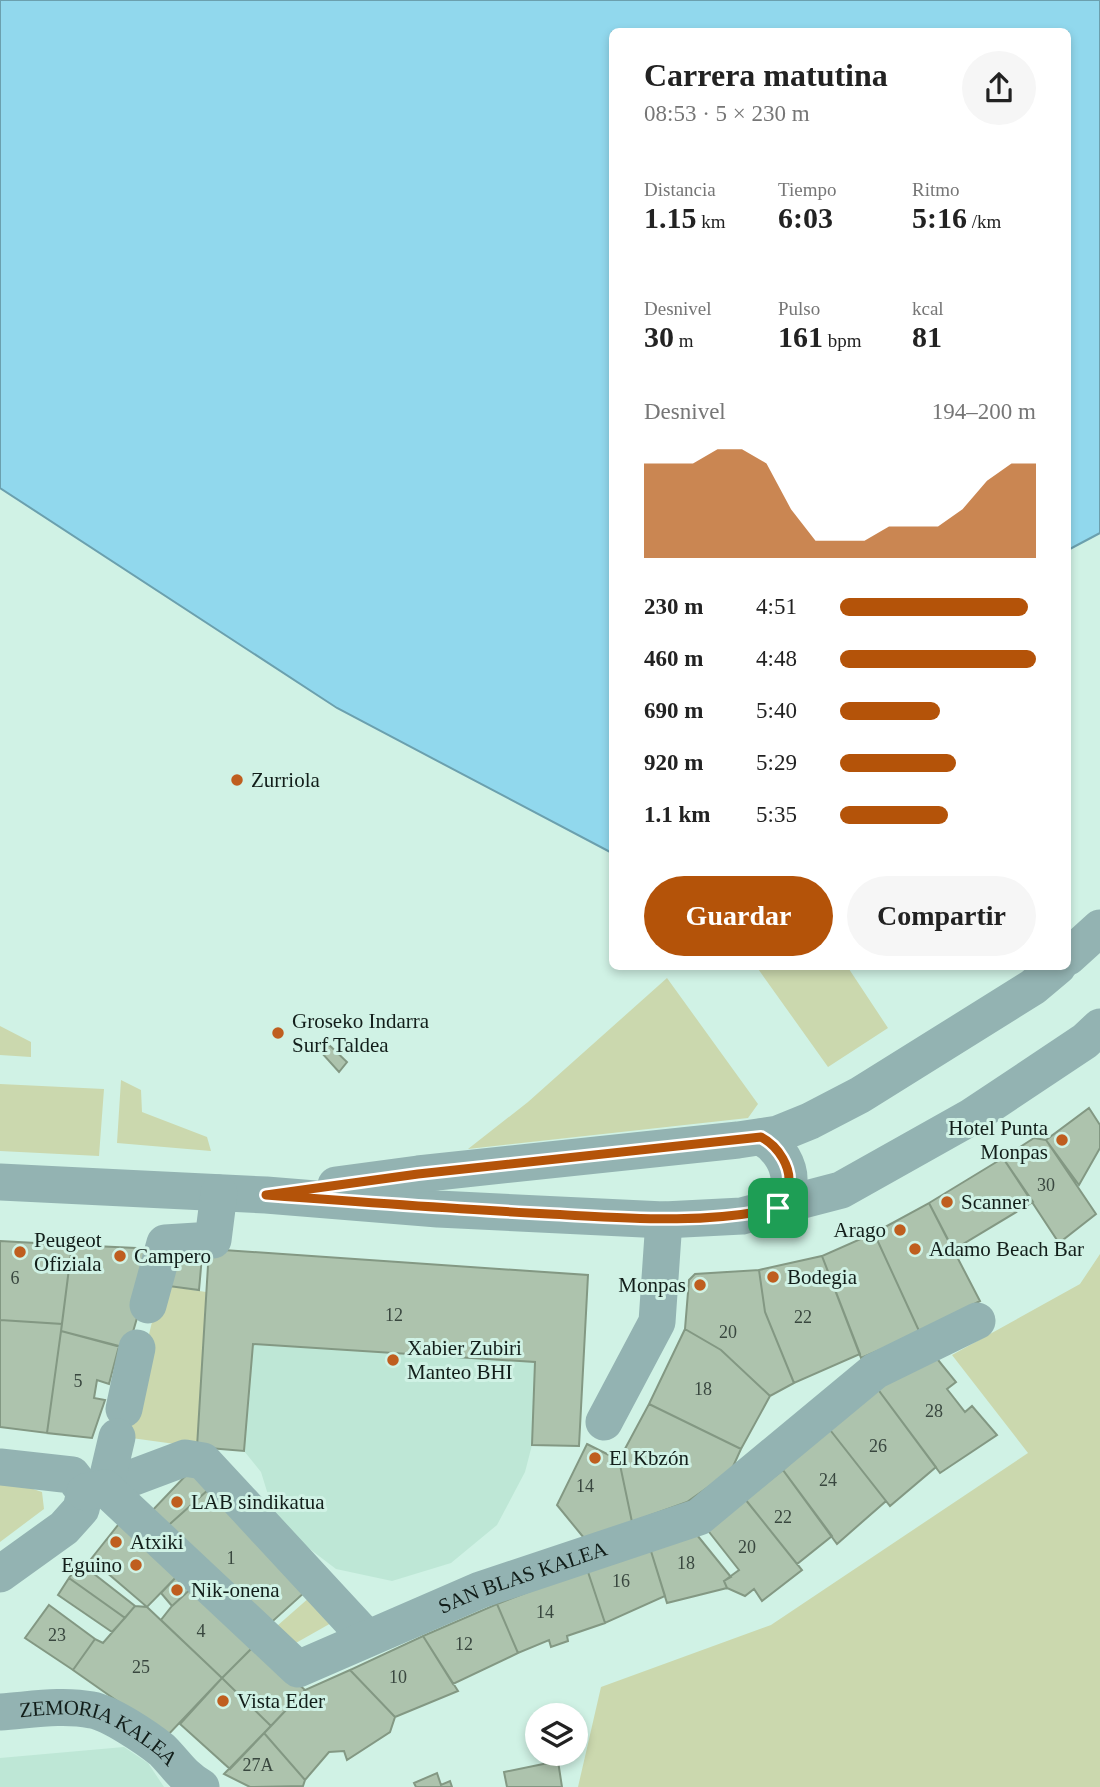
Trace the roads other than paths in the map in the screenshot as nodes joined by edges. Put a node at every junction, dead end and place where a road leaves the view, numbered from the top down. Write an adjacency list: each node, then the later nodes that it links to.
1 (1100, 928): 2 (street)
2 (1071, 954)
3 (1053, 970): 5 (street)
4 (1100, 1027): 9 (street)
5 (761, 1137): 7 (street); 9 (street)
6 (0, 1182): 8 (street)
7 (374, 1192): 8 (street); 10 (street)
8 (219, 1193): 11 (street)
9 (778, 1208): 10 (street)
10 (664, 1220): 14 (street)
11 (148, 1305)
12 (977, 1321): 18 (street, SAN BLAS KALEA)
13 (137, 1348): 16 (street)
14 (604, 1422)
15 (0, 1467): 16 (street)
16 (95, 1490): 17 (street); 18 (street, SAN BLAS KALEA); 18 (street)
17 (0, 1574)
18 (367, 1638)
19 (0, 1712): 20 (street, ZEMORIA KALEA)
20 (191, 1784)

